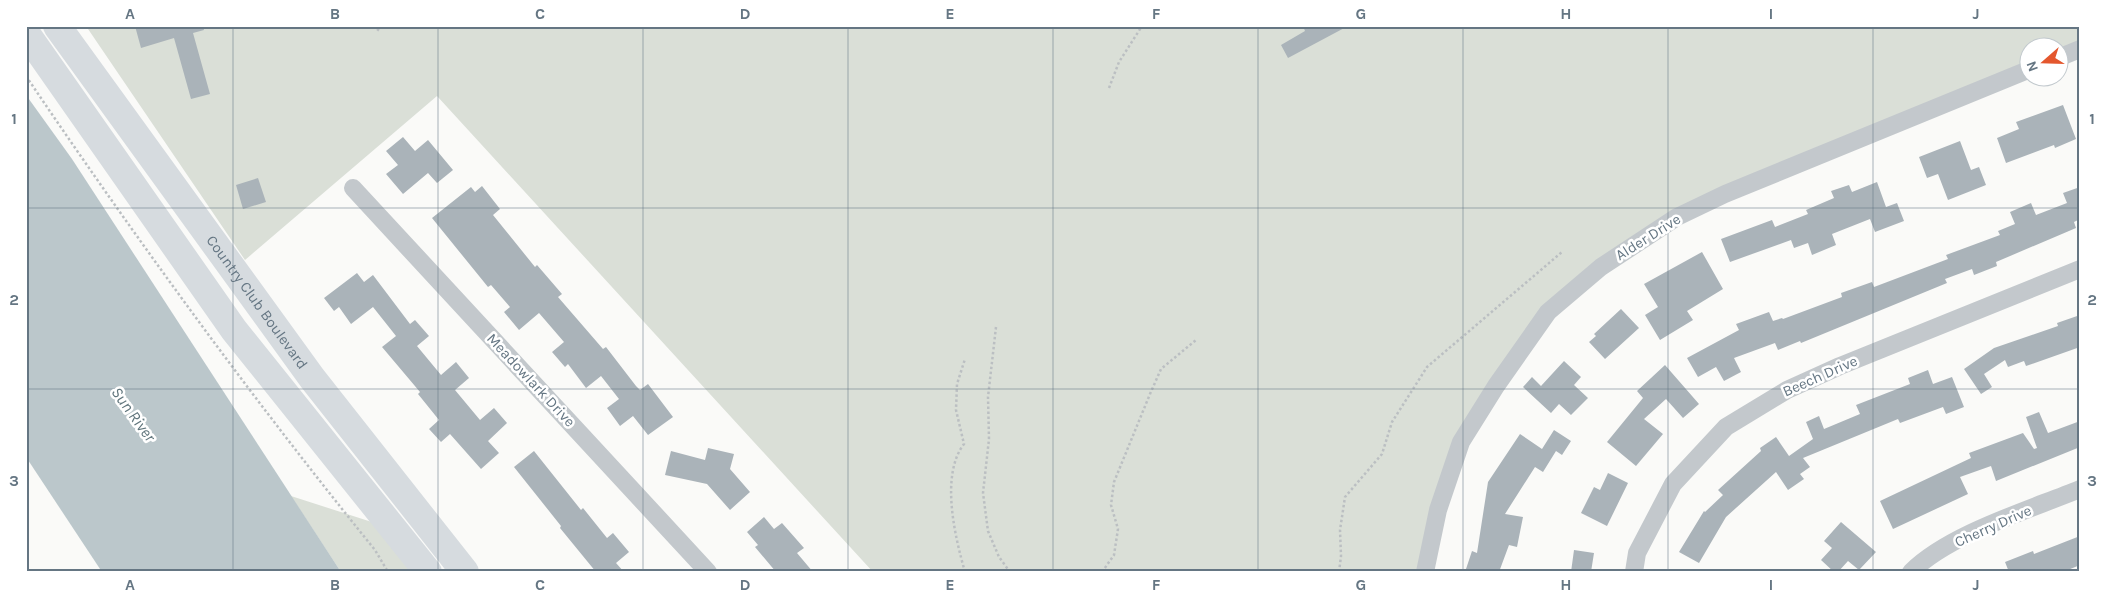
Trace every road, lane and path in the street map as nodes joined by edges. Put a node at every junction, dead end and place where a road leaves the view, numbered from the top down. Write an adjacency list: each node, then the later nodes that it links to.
1 (57, 26): 18 (highway, Country Club Boulevard)
2 (372, 26): 4 (path)
3 (1142, 26): 9 (path)
4 (381, 32)
5 (26, 33): 17 (highway)
6 (2080, 49): 7 (street)
7 (2068, 54)
8 (2018, 74): 24 (street, Alder Drive)
9 (1109, 88)
10 (353, 188): 19 (street, Meadowlark Drive)
11 (1562, 252): 23 (path)
12 (2080, 269): 25 (street, Beech Drive)
13 (996, 327): 21 (path)
14 (1196, 340): 22 (path)
15 (965, 359): 20 (path)
16 (2080, 490): 26 (street, Cherry Drive)
17 (428, 572)
18 (465, 572)
19 (708, 572)
20 (964, 572)
21 (1010, 572)
22 (1102, 572)
23 (1339, 572)
24 (1426, 572)
25 (1634, 572)
26 (1911, 572)

